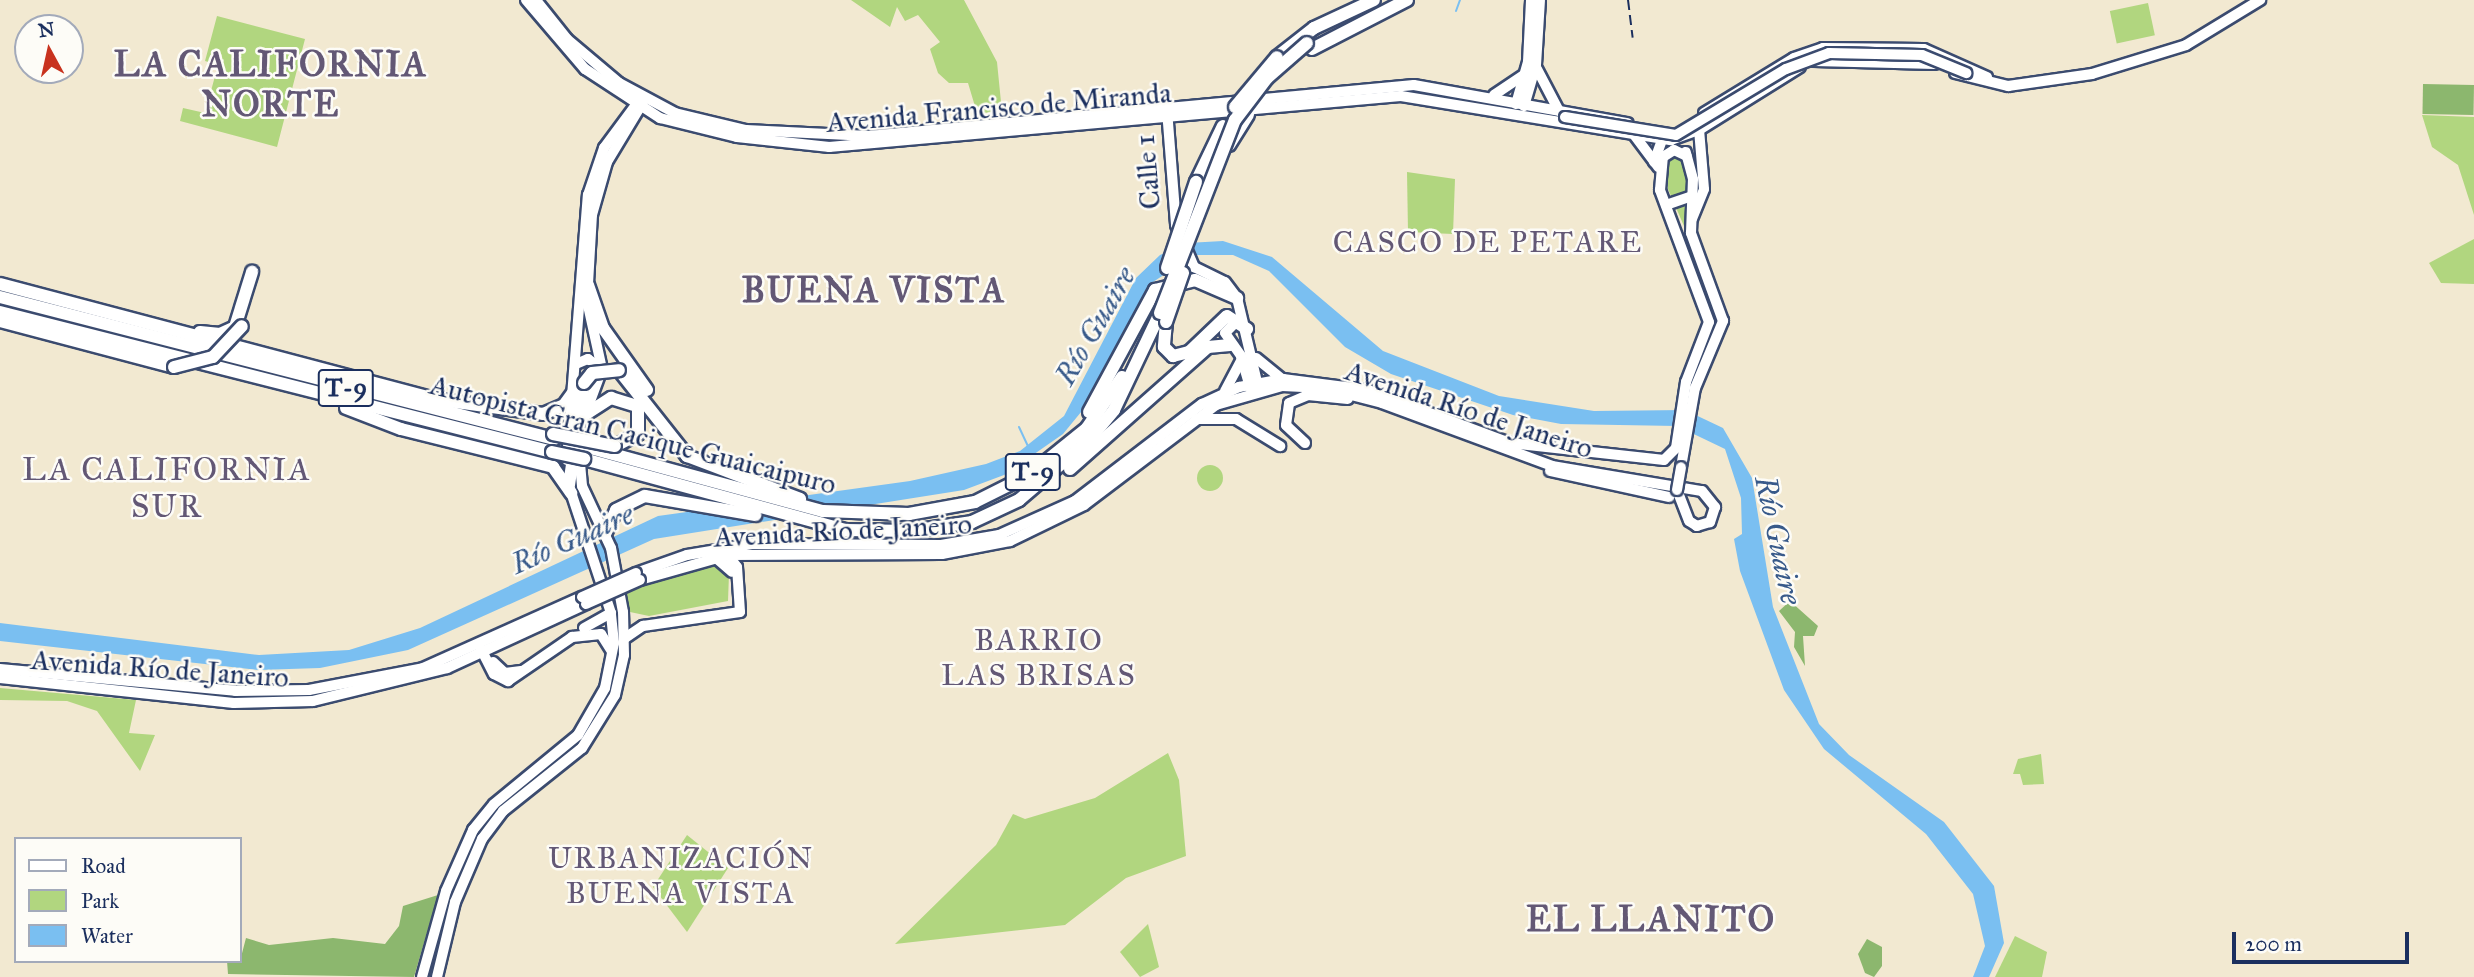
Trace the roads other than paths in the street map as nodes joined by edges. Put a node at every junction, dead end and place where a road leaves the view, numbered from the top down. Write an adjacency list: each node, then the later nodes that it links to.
1 (526, 0): 14 (street, Avenida Francisco de Miranda)
2 (536, 0): 12 (street, Avenida Francisco de Miranda)
3 (1374, 0): 34 (highway, Autopista Gran Cacique Guaicaipuro / T-9, bridge)
4 (1405, 0): 34 (highway, Autopista Gran Cacique Guaicaipuro / T-9, bridge)
5 (1531, 0): 9 (street)
6 (1540, 0): 9 (street)
7 (2251, 0): 10 (street)
8 (2260, 0): 10 (street)
9 (1531, 68): 11 (street); 13 (street); 17 (street)
10 (1980, 79): 17 (street, bridge); 19 (street); 20 (street)
11 (1492, 95): 13 (street, Avenida Francisco de Miranda); 15 (street, Avenida Francisco de Miranda)
12 (643, 97): 14 (street); 15 (street, Avenida Francisco de Miranda)
13 (1521, 101): 16 (street); 17 (street, Avenida Francisco de Miranda)
14 (638, 106): 15 (street, Avenida Francisco de Miranda); 31 (street); 40 (street)
15 (1165, 109): 16 (street, Avenida Francisco de Miranda); 28 (street, Calle 1, bridge)
16 (1518, 112): 18 (street, Avenida Francisco de Miranda)
17 (1561, 114): 18 (street); 21 (street)
18 (1552, 120): 22 (street, Avenida Francisco de Miranda)
19 (1699, 130): 20 (street); 27 (street)
20 (1680, 133): 21 (street); 23 (street)
21 (1664, 135): 22 (street, Avenida Francisco de Miranda); 24 (street)
22 (1635, 136): 24 (street)
23 (1687, 156): 24 (street); 25 (street)
24 (1656, 165): 26 (street)
25 (1692, 196): 26 (street); 27 (street)
26 (1666, 205): 43 (street)
27 (1691, 220): 43 (street)
28 (1194, 267): 29 (highway); 35 (street)
29 (1186, 280): 35 (highway); 57 (highway)
30 (0, 284): 36 (highway, bridge); 44 (highway)
31 (588, 285): 41 (street); 50 (highway)
32 (0, 297): 53 (highway, Autopista Gran Cacique Guaicaipuro / T-9)
33 (0, 312): 46 (highway, Autopista Gran Cacique Guaicaipuro / T-9)
34 (1160, 314): 35 (highway); 57 (highway, Autopista Gran Cacique Guaicaipuro / T-9); 61 (highway, Autopista Gran Cacique Guaicaipuro / T-9)
35 (1241, 314): 37 (street); 38 (street)
36 (0, 321)
37 (1230, 345): 39 (street); 61 (highway)
38 (1252, 347): 42 (street); 45 (street)
39 (1242, 359): 45 (street); 47 (street)
40 (576, 365): 41 (street); 44 (street)
41 (602, 369): 49 (street)
42 (1283, 379): 45 (street, Avenida Río de Janeiro); 56 (street, Avenida Río de Janeiro)
43 (1690, 385): 52 (street)
44 (579, 387): 50 (highway, bridge); 59 (highway)
45 (1254, 387): 47 (street, Avenida Río de Janeiro); 48 (street, Avenida Río de Janeiro); 51 (street, Avenida Río de Janeiro)
46 (297, 388): 53 (highway, Autopista Gran Cacique Guaicaipuro / T-9); 59 (highway)
47 (1222, 394): 65 (street, Avenida Río de Janeiro)
48 (1382, 403): 54 (street); 56 (street, Avenida Río de Janeiro)
49 (586, 414): 53 (highway, bridge); 64 (street)
50 (660, 419): 62 (highway)
51 (1193, 419): 55 (street); 65 (street, Avenida Río de Janeiro)
52 (1681, 437): 56 (street); 60 (street, bridge)
53 (553, 442): 58 (highway, Autopista Gran Cacique Guaicaipuro / T-9)
54 (1305, 443)
55 (1280, 446)
56 (1509, 447): 60 (street); 60 (street, Avenida Río de Janeiro)
57 (1062, 450): 62 (highway, Autopista Gran Cacique Guaicaipuro / T-9)
58 (583, 453): 62 (highway, Autopista Gran Cacique Guaicaipuro / T-9); 63 (highway, Autopista Gran Cacique Guaicaipuro / T-9)
59 (570, 489): 72 (street)
60 (1674, 493)
61 (1018, 500): 63 (highway, Autopista Gran Cacique Guaicaipuro / T-9)
62 (828, 511)
63 (795, 522): 64 (highway)
64 (605, 534): 71 (street)
65 (751, 549): 66 (street, Avenida Río de Janeiro); 68 (street)
66 (728, 551): 67 (street, Avenida Río de Janeiro); 68 (street); 69 (street, Avenida Río de Janeiro)
67 (716, 558): 68 (street); 69 (street, Avenida Río de Janeiro)
68 (735, 570): 71 (street); 73 (street)
69 (638, 576): 70 (street, Avenida Río de Janeiro, bridge)
70 (584, 601): 74 (street, Avenida Río de Janeiro); 75 (street, Avenida Río de Janeiro)
71 (623, 612): 73 (street)
72 (611, 613): 76 (street); 78 (street)
73 (625, 638): 82 (street)
74 (500, 645): 75 (street, Avenida Río de Janeiro); 78 (street)
75 (483, 648): 77 (street, Avenida Río de Janeiro); 78 (street); 79 (street, Avenida Río de Janeiro)
76 (612, 654): 78 (street); 81 (street)
77 (465, 661): 78 (street); 80 (street, Avenida Río de Janeiro)
78 (493, 667)
79 (0, 669)
80 (0, 678)
81 (422, 977)
82 (437, 977)

